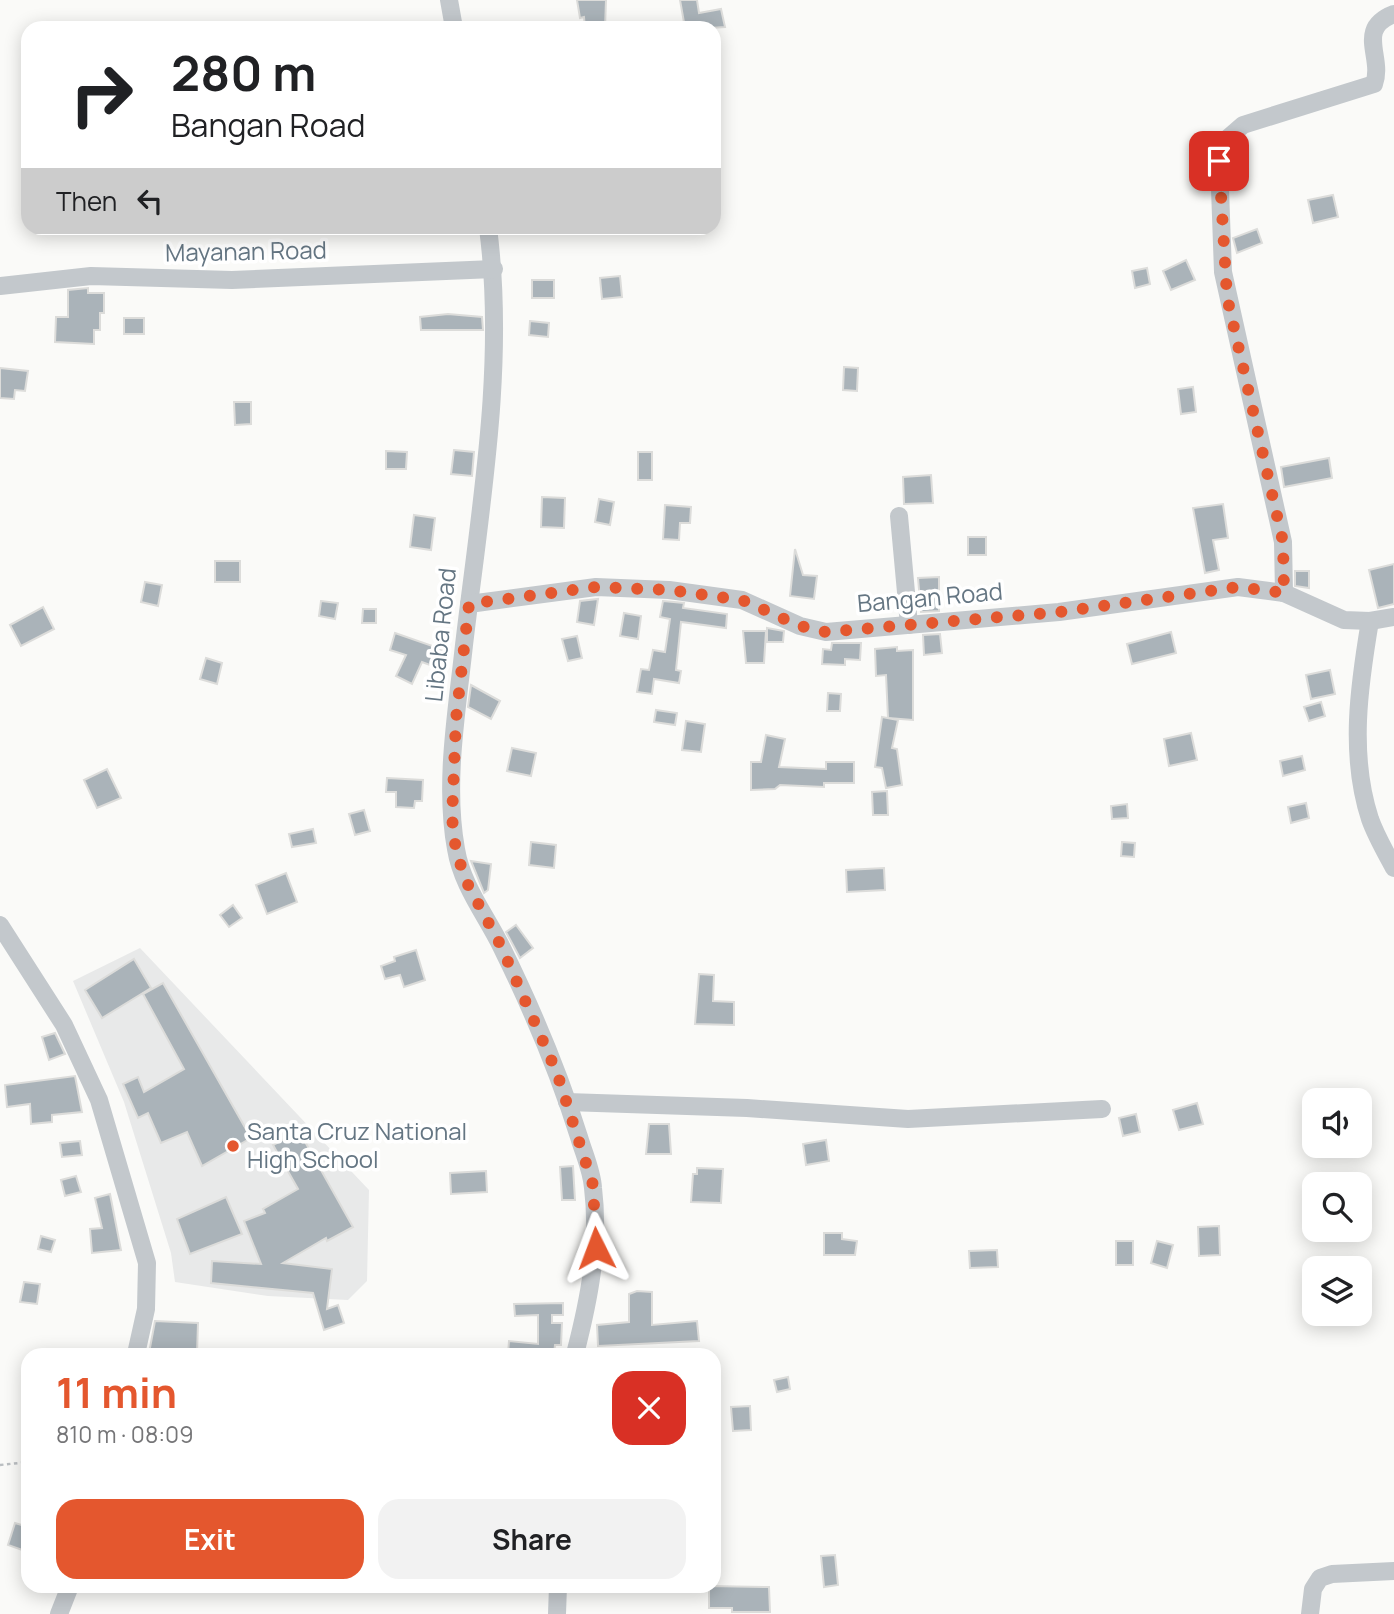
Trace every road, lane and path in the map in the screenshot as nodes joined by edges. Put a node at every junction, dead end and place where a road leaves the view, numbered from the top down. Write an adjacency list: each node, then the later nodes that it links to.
1 (449, 0): 3 (street)
2 (1394, 14): 8 (street)
3 (453, 21)
4 (489, 235): 5 (street, Libaba Road)
5 (494, 269): 6 (street, Mayanan Road); 9 (street, Libaba Road)
6 (0, 286)
7 (899, 516): 12 (street)
8 (1284, 593): 11 (street, Bangan Road); 12 (street, Bangan Road)
9 (469, 604): 12 (street, Bangan Road); 15 (street, Libaba Road)
10 (1394, 617): 11 (street, Bangan Road)
11 (1370, 621): 13 (street)
12 (909, 625)
13 (1394, 868)
14 (0, 925): 17 (street)
15 (567, 1102): 16 (street); 18 (street, Libaba Road)
16 (1102, 1109)
17 (137, 1348)
18 (577, 1348)
19 (21, 1463): 20 (path)
20 (0, 1465)
21 (1394, 1571): 26 (street)
22 (67, 1593): 24 (street)
23 (558, 1593): 25 (street)
24 (59, 1614)
25 (556, 1614)
26 (1310, 1614)

